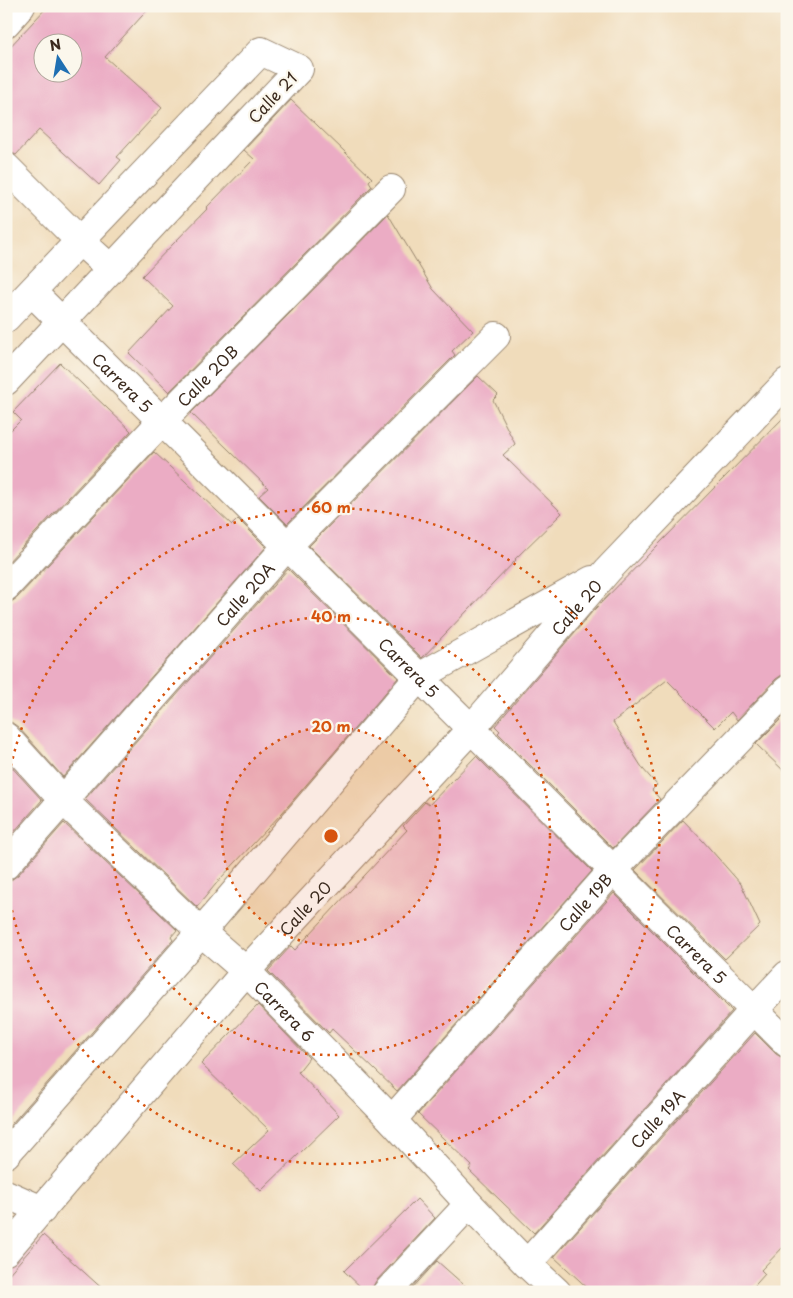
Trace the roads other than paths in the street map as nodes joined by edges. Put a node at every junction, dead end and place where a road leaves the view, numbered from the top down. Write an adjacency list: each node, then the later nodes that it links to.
1 (21, 6): 2 (street)
2 (6, 23)
3 (6, 167): 5 (street)
4 (391, 189): 13 (street, Calle 20B)
5 (80, 242): 6 (street); 6 (street, Calle 21); 7 (street, Calle 21)
6 (111, 269): 9 (street, Calle 21)
7 (32, 292): 8 (street, Calle 21); 9 (street, Carrera 5)
8 (6, 318)
9 (62, 322): 11 (street, Calle 21); 13 (street, Carrera 5)
10 (496, 336): 14 (street, Calle 20A)
11 (6, 381)
12 (787, 382): 15 (street, Calle 20)
13 (162, 422): 14 (street, Carrera 5); 16 (street, Calle 20B)
14 (287, 546): 17 (street, Carrera 5); 21 (street, Calle 20A)
15 (608, 570): 17 (street, Calle 20); 19 (street, Calle 20)
16 (6, 587)
17 (419, 678): 19 (street, Carrera 5); 24 (street, Calle 20)
18 (787, 690): 23 (street, Calle 19B)
19 (471, 729): 23 (street, Carrera 5); 25 (street, Calle 20)
20 (6, 738): 21 (street, Carrera 6)
21 (64, 801): 22 (street, Calle 20A); 24 (street, Carrera 6)
22 (6, 865)
23 (612, 870): 27 (street, Carrera 5); 29 (street, Calle 19B)
24 (200, 932): 25 (street, Carrera 6); 30 (street, Calle 20)
25 (246, 971): 29 (street, Carrera 6); 33 (street, Calle 20)
26 (787, 975): 27 (street, Calle 19A)
27 (754, 1010): 28 (street, Carrera 5); 35 (street, Calle 19A)
28 (787, 1043)
29 (392, 1120): 32 (street, Carrera 6)
30 (6, 1154)
31 (6, 1194): 33 (street)
32 (468, 1204): 35 (street, Carrera 6); 36 (street)
33 (42, 1210): 34 (street, Calle 20)
34 (6, 1251)
35 (527, 1264): 37 (street, Carrera 6)
36 (387, 1292)
37 (557, 1292)

